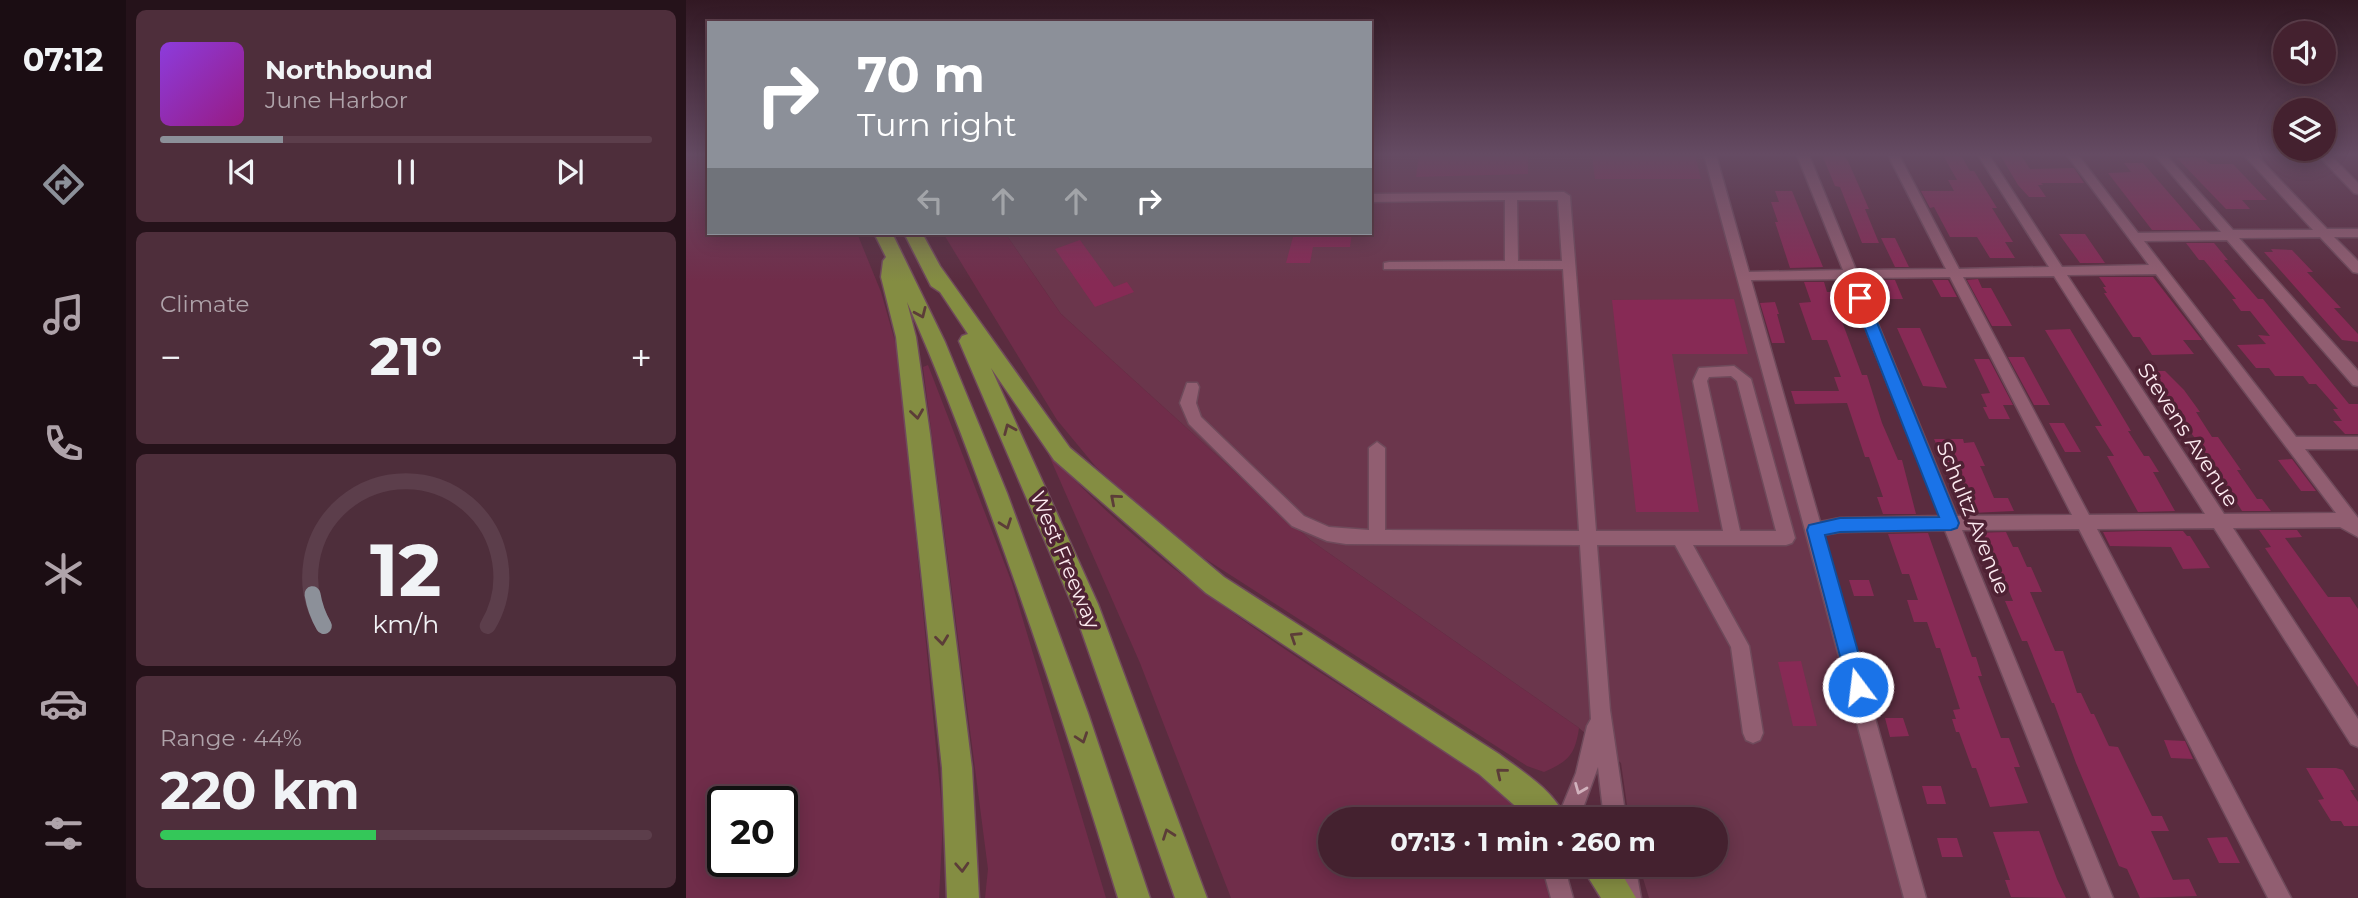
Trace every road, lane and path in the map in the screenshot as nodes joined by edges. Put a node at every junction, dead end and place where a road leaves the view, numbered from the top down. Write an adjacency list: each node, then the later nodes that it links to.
1 (1511, 197): 2 (street); 11 (street); 18 (street)
2 (1516, 197)
3 (1564, 197): 19 (street)
4 (1722, 197): 27 (street)
5 (1820, 197): 26 (street, Schultz Avenue)
6 (1916, 197): 24 (street)
7 (2010, 197): 25 (street, Stevens Avenue)
8 (2104, 197): 16 (street)
9 (2197, 197): 15 (street)
10 (2290, 197): 12 (street)
11 (1372, 198)
12 (2325, 233): 13 (street); 15 (street); 22 (street)
13 (2358, 233)
14 (915, 235): 23 (highway, West Freeway)
15 (2230, 235): 16 (street); 28 (street)
16 (2134, 237): 20 (street)
17 (888, 242): 53 (highway, one-way to 53); 54 (highway, West Freeway, one-way to 54)
18 (1512, 265): 19 (street); 21 (street)
19 (1569, 265): 41 (street)
20 (2156, 265): 25 (street); 32 (street)
21 (1389, 266)
22 (2358, 269)
23 (935, 271): 47 (highway, one-way to 23); 55 (highway, West Freeway, one-way to 23)
24 (1956, 272): 25 (street); 26 (street); 36 (street)
25 (2058, 272): 35 (street, Stevens Avenue)
26 (1850, 273): 27 (street); 37 (street, Schultz Avenue)
27 (1744, 276): 39 (street)
28 (2340, 360): 29 (street); 30 (street)
29 (2358, 360)
30 (2358, 380)
31 (1192, 387): 40 (street)
32 (2291, 443): 33 (street); 38 (street)
33 (2358, 443)
34 (1377, 448): 40 (street)
35 (2218, 521): 36 (street); 38 (street); 46 (street, Stevens Avenue)
36 (2083, 522): 37 (street); 61 (street)
37 (1951, 523): 39 (street); 60 (street, Schultz Avenue)
38 (2356, 528)
39 (1815, 530): 59 (street)
40 (1377, 537): 41 (street)
41 (1588, 538): 43 (street); 44 (street)
42 (1733, 538): 42 (street); 43 (street)
43 (1681, 539): 45 (street)
44 (1600, 710): 48 (street, one-way to 48); 49 (street)
45 (1753, 733)
46 (2358, 737)
47 (1540, 807)
48 (1573, 807)
49 (1613, 807)
50 (1557, 877): 56 (street)
51 (1605, 877): 57 (highway)
52 (1626, 877): 58 (street)
53 (963, 898)
54 (1133, 898)
55 (1191, 898)
56 (1562, 898)
57 (1620, 898)
58 (1630, 898)
59 (1915, 898)
60 (2102, 898)
61 (2280, 898)

